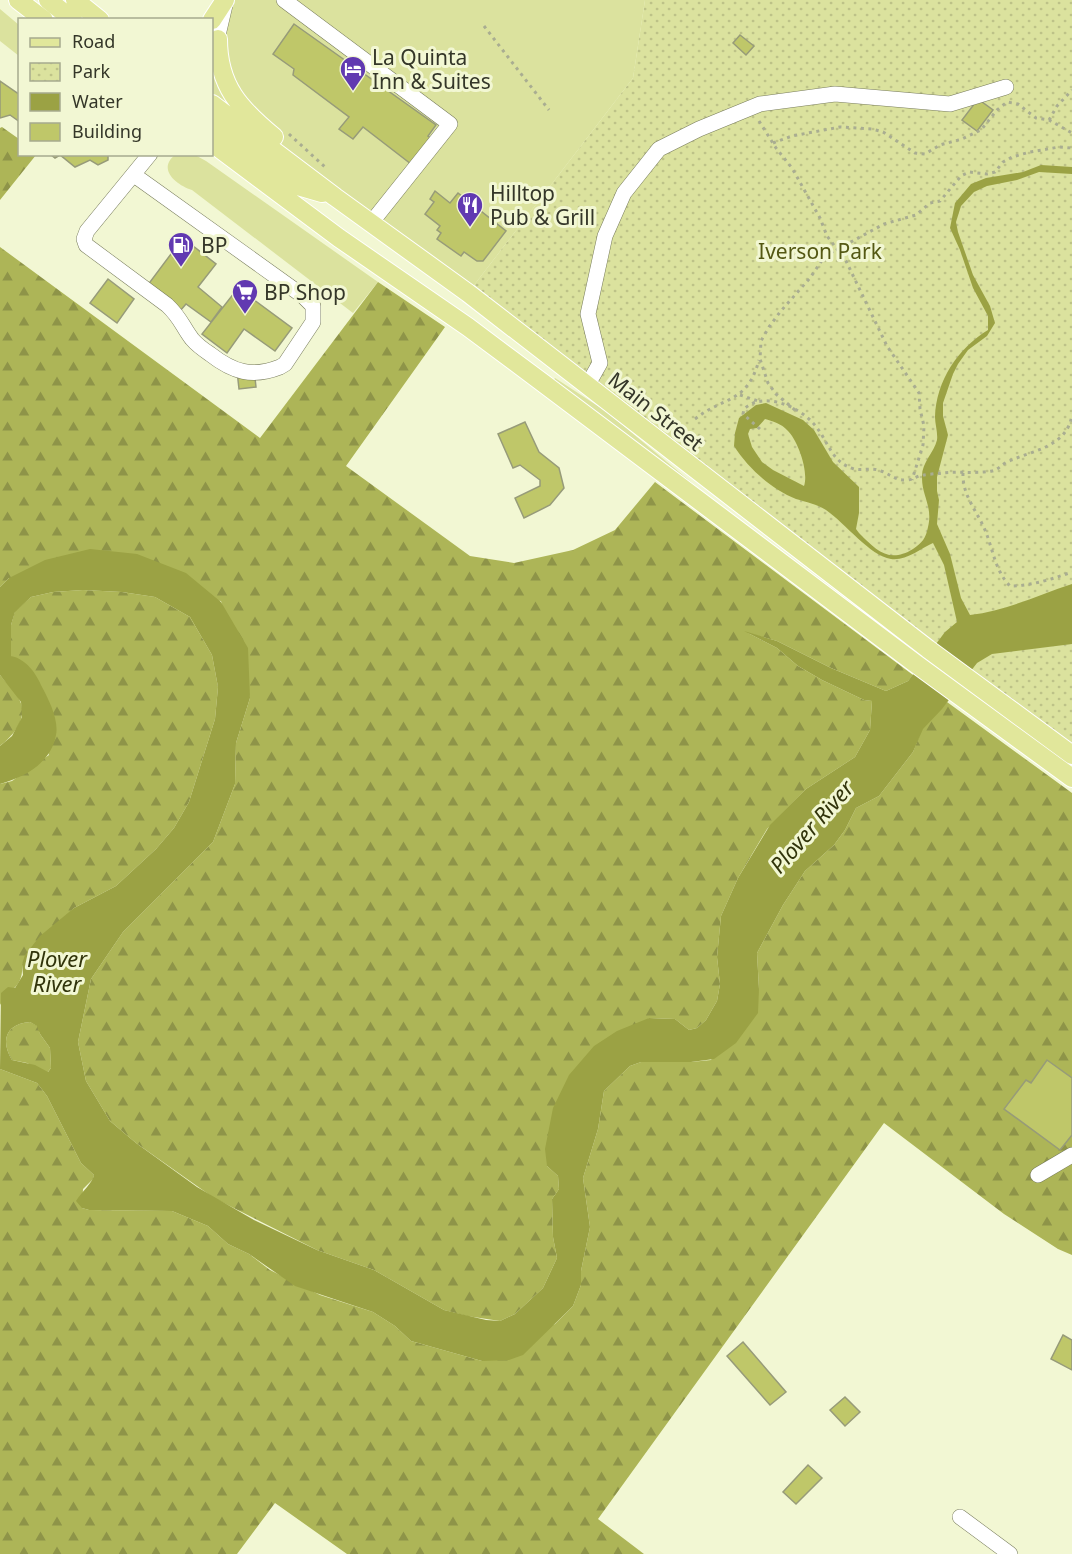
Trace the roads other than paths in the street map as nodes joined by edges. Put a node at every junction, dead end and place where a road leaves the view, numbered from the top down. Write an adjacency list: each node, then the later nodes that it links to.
1 (18, 0): 6 (main road); 7 (main road)
2 (48, 0): 8 (main road)
3 (75, 0): 9 (main road)
4 (225, 0): 10 (main road); 11 (street)
5 (284, 0): 19 (street)
6 (30, 18)
7 (41, 18)
8 (70, 18)
9 (98, 18)
10 (213, 18)
11 (215, 48): 18 (main road)
12 (1006, 87): 22 (street)
13 (213, 105): 18 (main road, Main Street)
14 (213, 126): 18 (main road)
15 (213, 144): 21 (main road, Main Street)
16 (149, 156): 17 (street)
17 (134, 176): 17 (street)
18 (335, 197): 19 (main road, Main Street)
19 (371, 223): 20 (main road, Main Street)
20 (490, 310): 21 (street); 22 (main road, Main Street)
21 (475, 332): 23 (main road, Main Street)
22 (587, 386): 23 (main road, Main Street)
23 (962, 687): 24 (main road, Main Street); 25 (main road, Main Street)
24 (1072, 754)
25 (1072, 778)
26 (1072, 1155): 27 (street)
27 (1038, 1176)
28 (960, 1517): 29 (street)
29 (1010, 1554)

